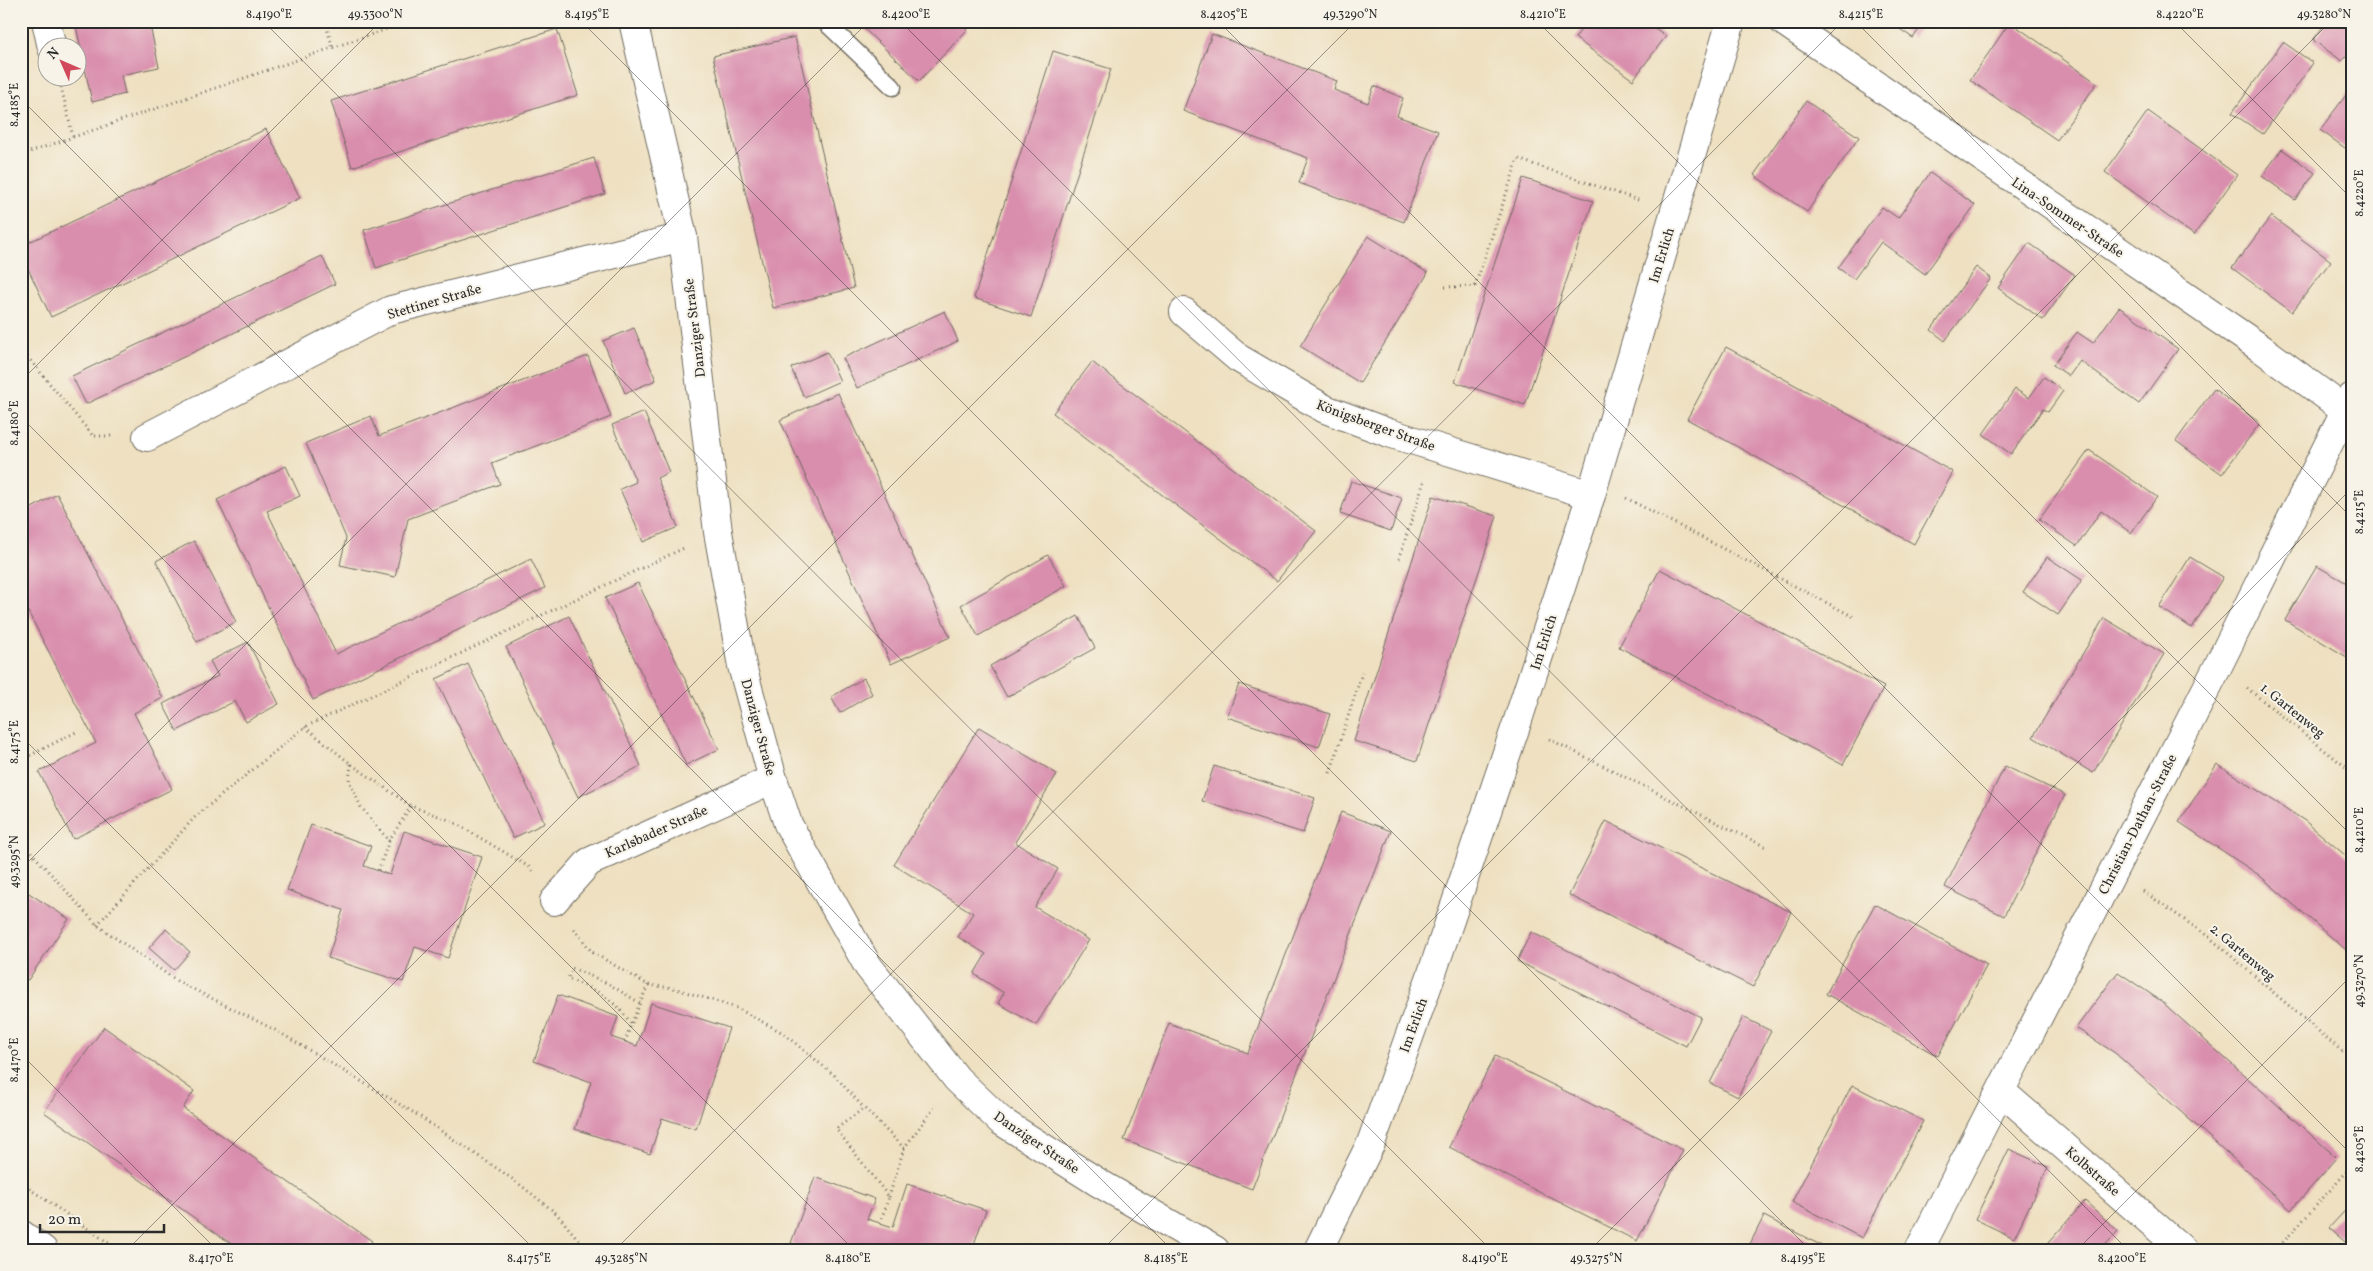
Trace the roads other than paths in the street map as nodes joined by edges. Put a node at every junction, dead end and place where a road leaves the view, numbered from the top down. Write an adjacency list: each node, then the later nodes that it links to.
1 (46, 21): 6 (street)
2 (633, 21): 8 (street, Danziger Straße)
3 (824, 21): 7 (lane)
4 (1732, 21): 12 (street, Im Erlich)
5 (1783, 21): 10 (street, Lina-Sommer-Straße)
6 (50, 38)
7 (893, 87)
8 (683, 237): 11 (street, Stettiner Straße); 13 (street, Danziger Straße)
9 (1184, 312): 12 (street, Königsberger Straße)
10 (2349, 407): 15 (street, Christian-Dathan-Straße)
11 (147, 437)
12 (1592, 488): 19 (street, Im Erlich)
13 (772, 779): 14 (street, Karlsbader Straße); 18 (street, Danziger Straße)
14 (554, 901)
15 (2002, 1092): 20 (street, Christian-Dathan-Straße); 21 (street, Kolbstraße)
16 (21, 1234): 17 (street)
17 (43, 1250)
18 (1215, 1250)
19 (1318, 1250)
20 (1919, 1250)
21 (2183, 1250)

